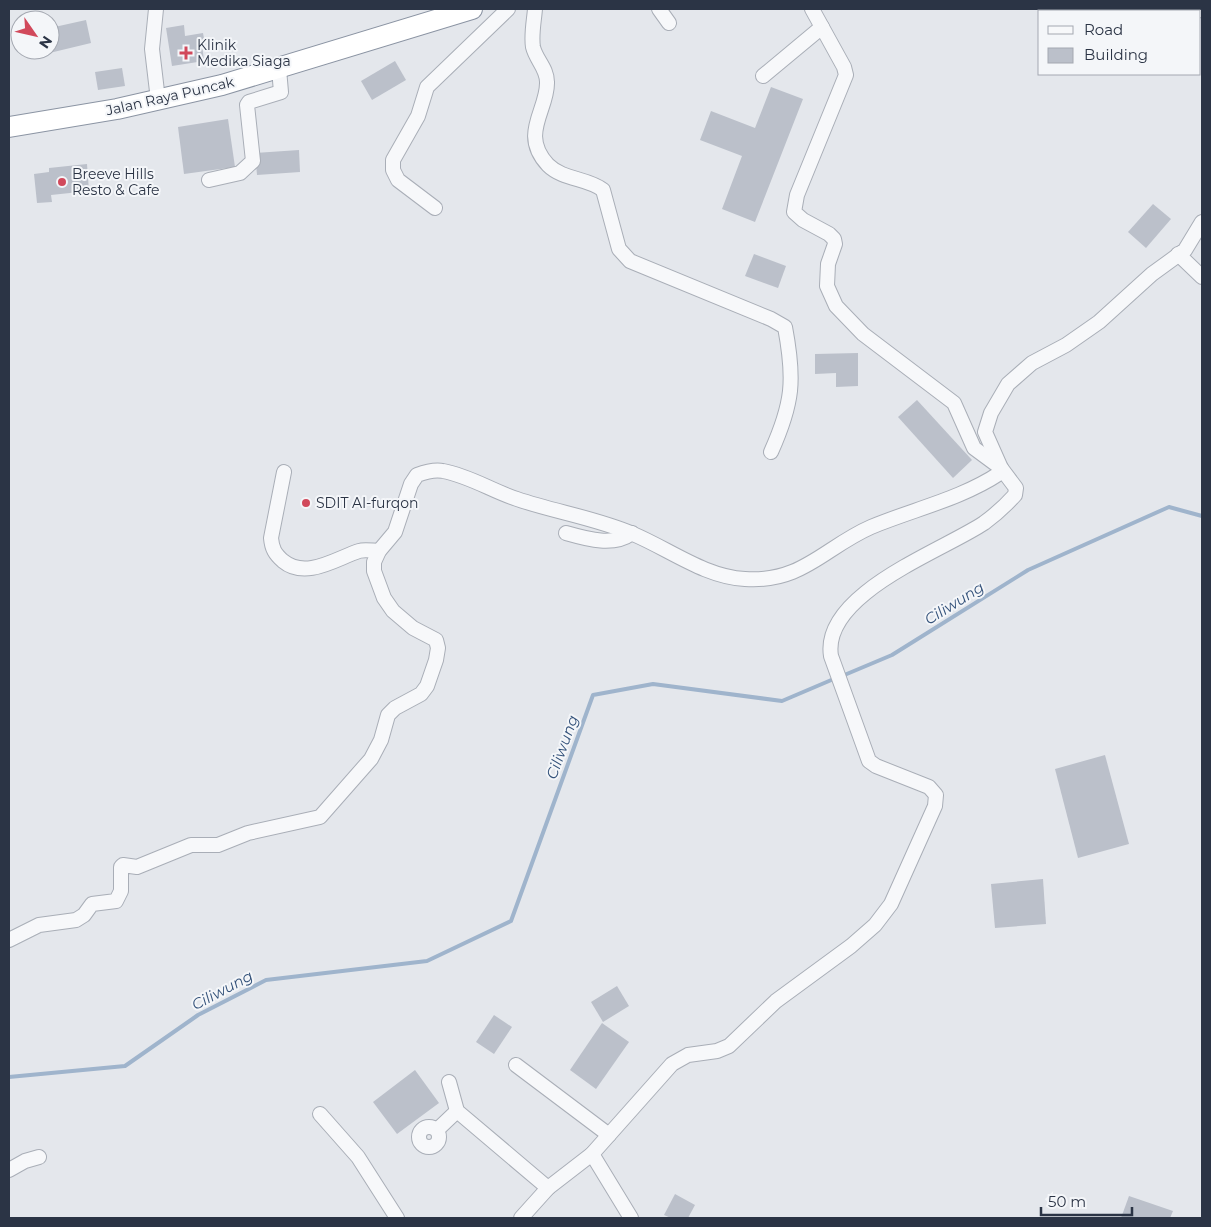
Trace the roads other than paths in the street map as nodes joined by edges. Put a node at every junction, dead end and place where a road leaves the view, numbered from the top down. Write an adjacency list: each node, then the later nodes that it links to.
1 (156, 9): 11 (street)
2 (472, 9): 9 (highway, Jalan Raya Puncak)
3 (508, 9): 14 (street)
4 (535, 9): 18 (street)
5 (659, 9): 7 (street)
6 (812, 9): 8 (street)
7 (669, 23)
8 (822, 28): 10 (street); 19 (street)
9 (279, 69): 11 (highway, Jalan Raya Puncak); 13 (street)
10 (763, 76)
11 (158, 100): 12 (highway, Jalan Raya Puncak)
12 (9, 127)
13 (209, 180)
14 (435, 208)
15 (1202, 222): 16 (street)
16 (1178, 254): 17 (street); 19 (street)
17 (1202, 277)
18 (771, 452)
19 (1001, 468): 22 (street); 30 (street)
20 (284, 472): 23 (street)
21 (566, 533): 22 (street)
22 (632, 534): 23 (street)
23 (378, 551): 24 (street)
24 (9, 940)
25 (516, 1065): 30 (street)
26 (449, 1082): 27 (street)
27 (457, 1111): 29 (street); 34 (street)
28 (320, 1114): 35 (street)
29 (437, 1130)
30 (609, 1134): 31 (street)
31 (592, 1154): 34 (street); 37 (street)
32 (39, 1157): 33 (street)
33 (9, 1170)
34 (548, 1188): 36 (street)
35 (397, 1218)
36 (521, 1218)
37 (631, 1218)

